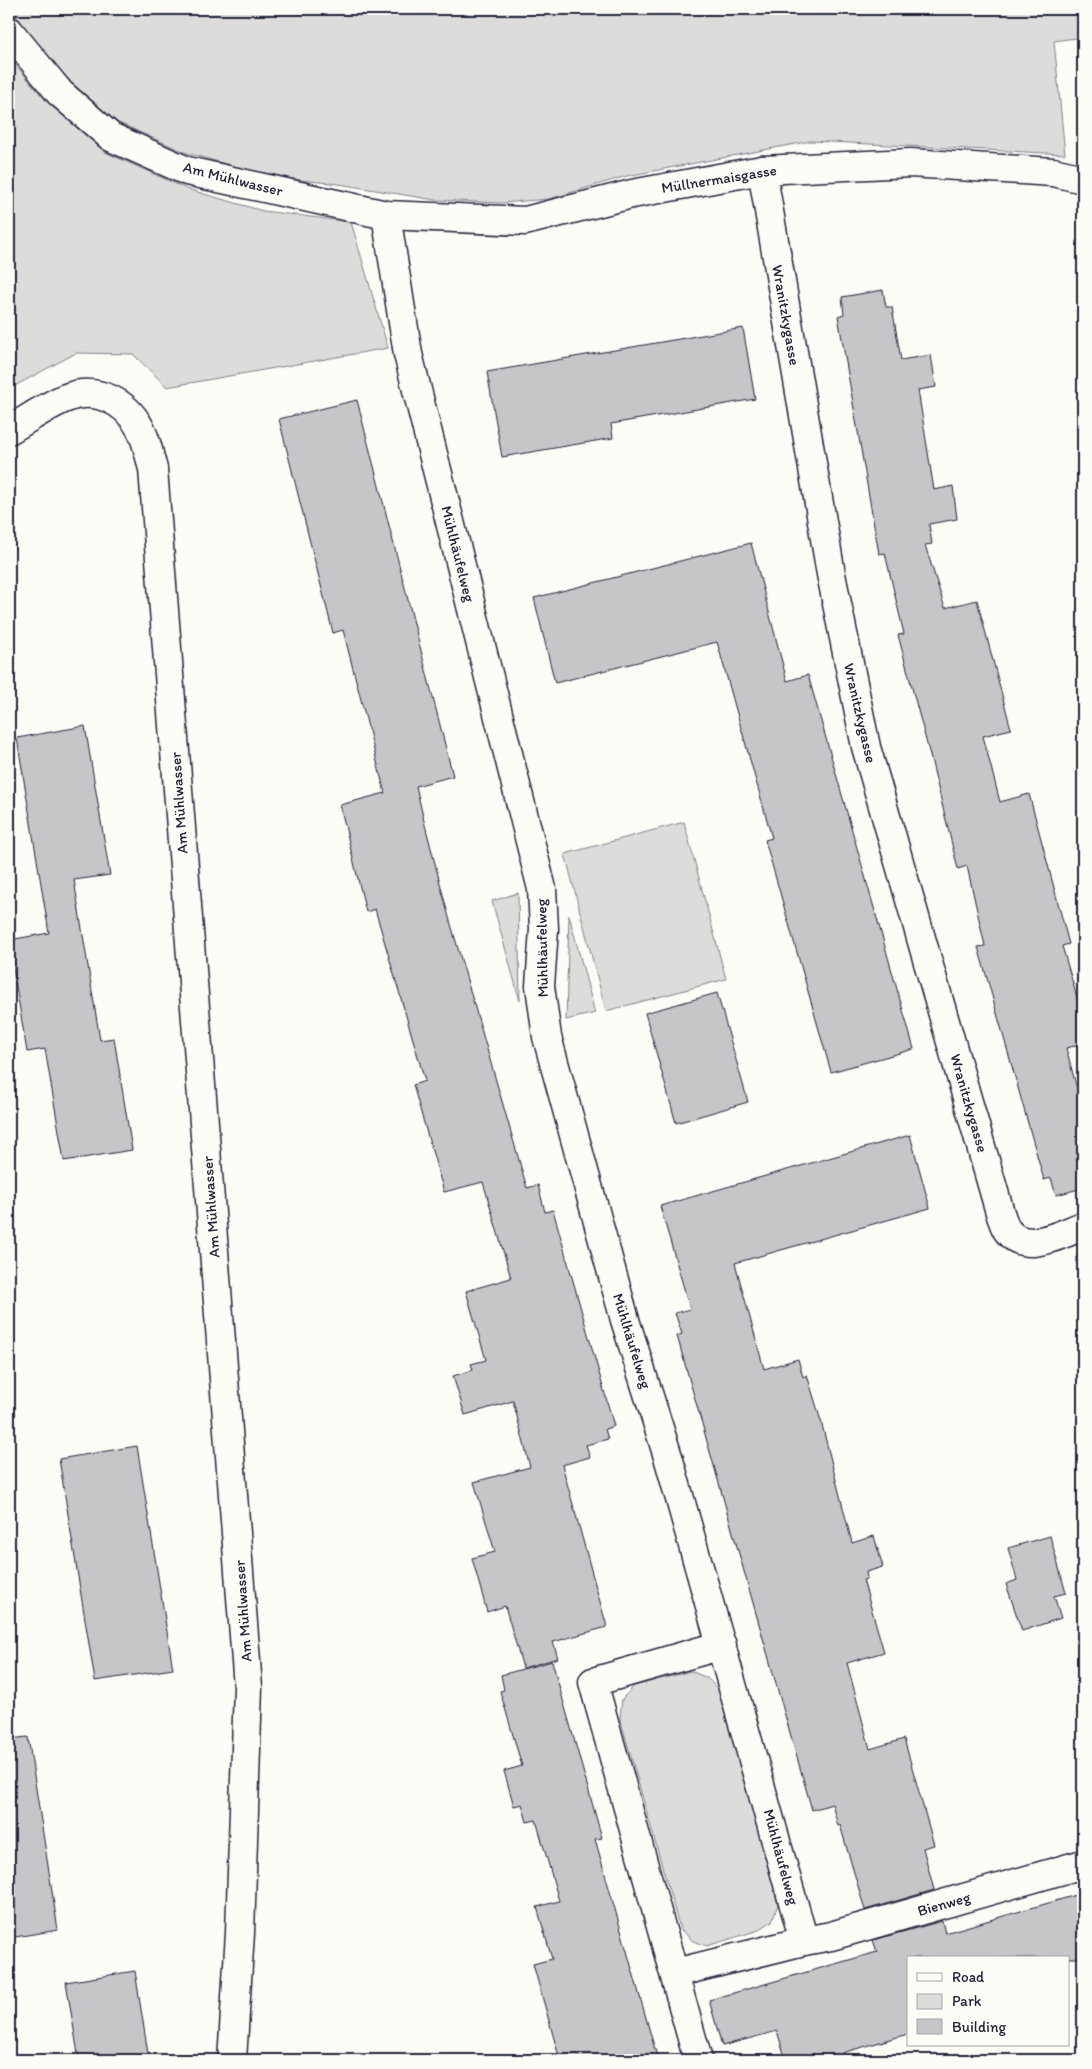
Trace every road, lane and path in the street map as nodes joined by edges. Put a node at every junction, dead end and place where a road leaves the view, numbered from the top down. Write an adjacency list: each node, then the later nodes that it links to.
1 (9, 31): 4 (street, Am Mühlwasser)
2 (762, 170): 3 (street, Müllnermaisgasse); 4 (street, Müllnermaisgasse); 6 (street, Wranitzkygasse)
3 (1083, 179)
4 (386, 214): 7 (street, Mühlhäufelweg)
5 (9, 430): 11 (street, Am Mühlwasser)
6 (1083, 1226)
7 (722, 1645): 9 (street, Mühlhäufelweg); 10 (street)
8 (1083, 1864): 9 (street, Bienweg)
9 (804, 1941): 10 (street)
10 (675, 1973): 12 (street)
11 (232, 2060)
12 (698, 2060)

